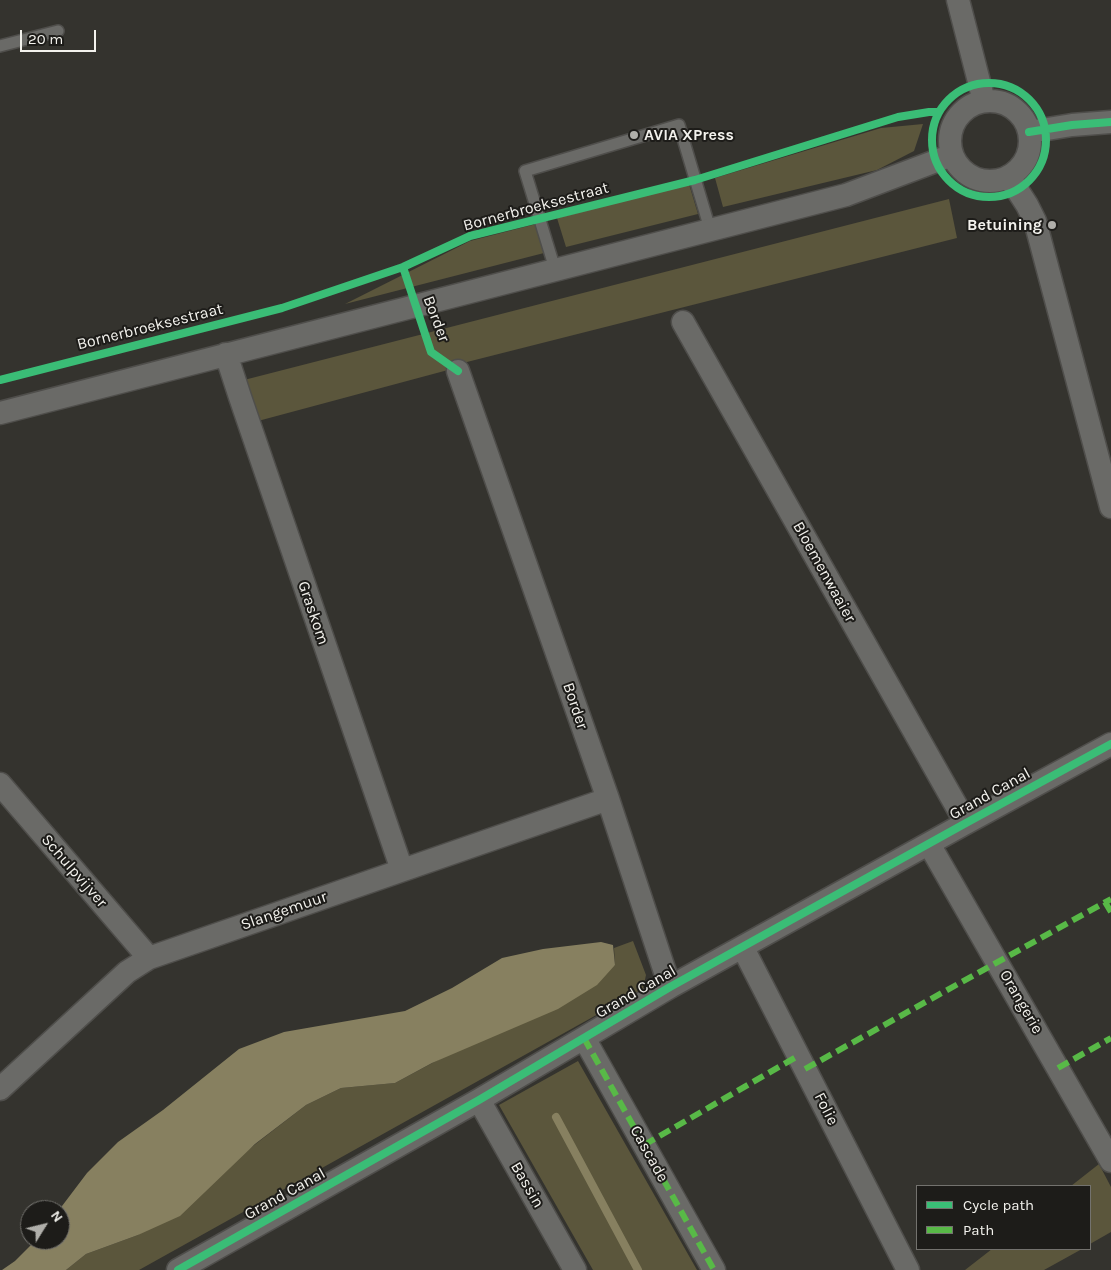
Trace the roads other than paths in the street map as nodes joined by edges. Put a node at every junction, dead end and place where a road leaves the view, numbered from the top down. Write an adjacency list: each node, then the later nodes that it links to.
1 (958, 0): 4 (street)
2 (58, 31): 3 (lane)
3 (0, 46)
4 (984, 101): 6 (street); 7 (street)
5 (1111, 122): 6 (street)
6 (1030, 132): 8 (street)
7 (952, 155): 8 (street); 9 (street)
8 (1009, 177): 15 (street)
9 (710, 229): 10 (street); 10 (lane)
10 (555, 269): 12 (street)
11 (683, 322): 19 (street, Bloemenwaaier)
12 (226, 354): 14 (street); 21 (street, Graskom)
13 (458, 371): 18 (street, Border)
14 (0, 413)
15 (1111, 507)
16 (1111, 744): 19 (street, Grand Canal)
17 (0, 784): 23 (street, Schulpvijver)
18 (608, 799): 21 (street, Slangemuur); 24 (street, Border)
19 (966, 822): 20 (street, Grand Canal)
20 (929, 844): 22 (street, Grand Canal); 28 (street, Orangerie)
21 (402, 870): 23 (street, Slangemuur)
22 (743, 948): 24 (street, Grand Canal); 32 (street, Folie)
23 (149, 958): 26 (street, Slangemuur)
24 (670, 987): 25 (street, Grand Canal)
25 (584, 1038): 27 (street, Grand Canal); 31 (street, Cascade)
26 (0, 1089)
27 (478, 1100): 29 (street, Grand Canal); 30 (street, Bassin)
28 (1111, 1161)
29 (178, 1270)
30 (575, 1270)
31 (714, 1270)
32 (908, 1270)

